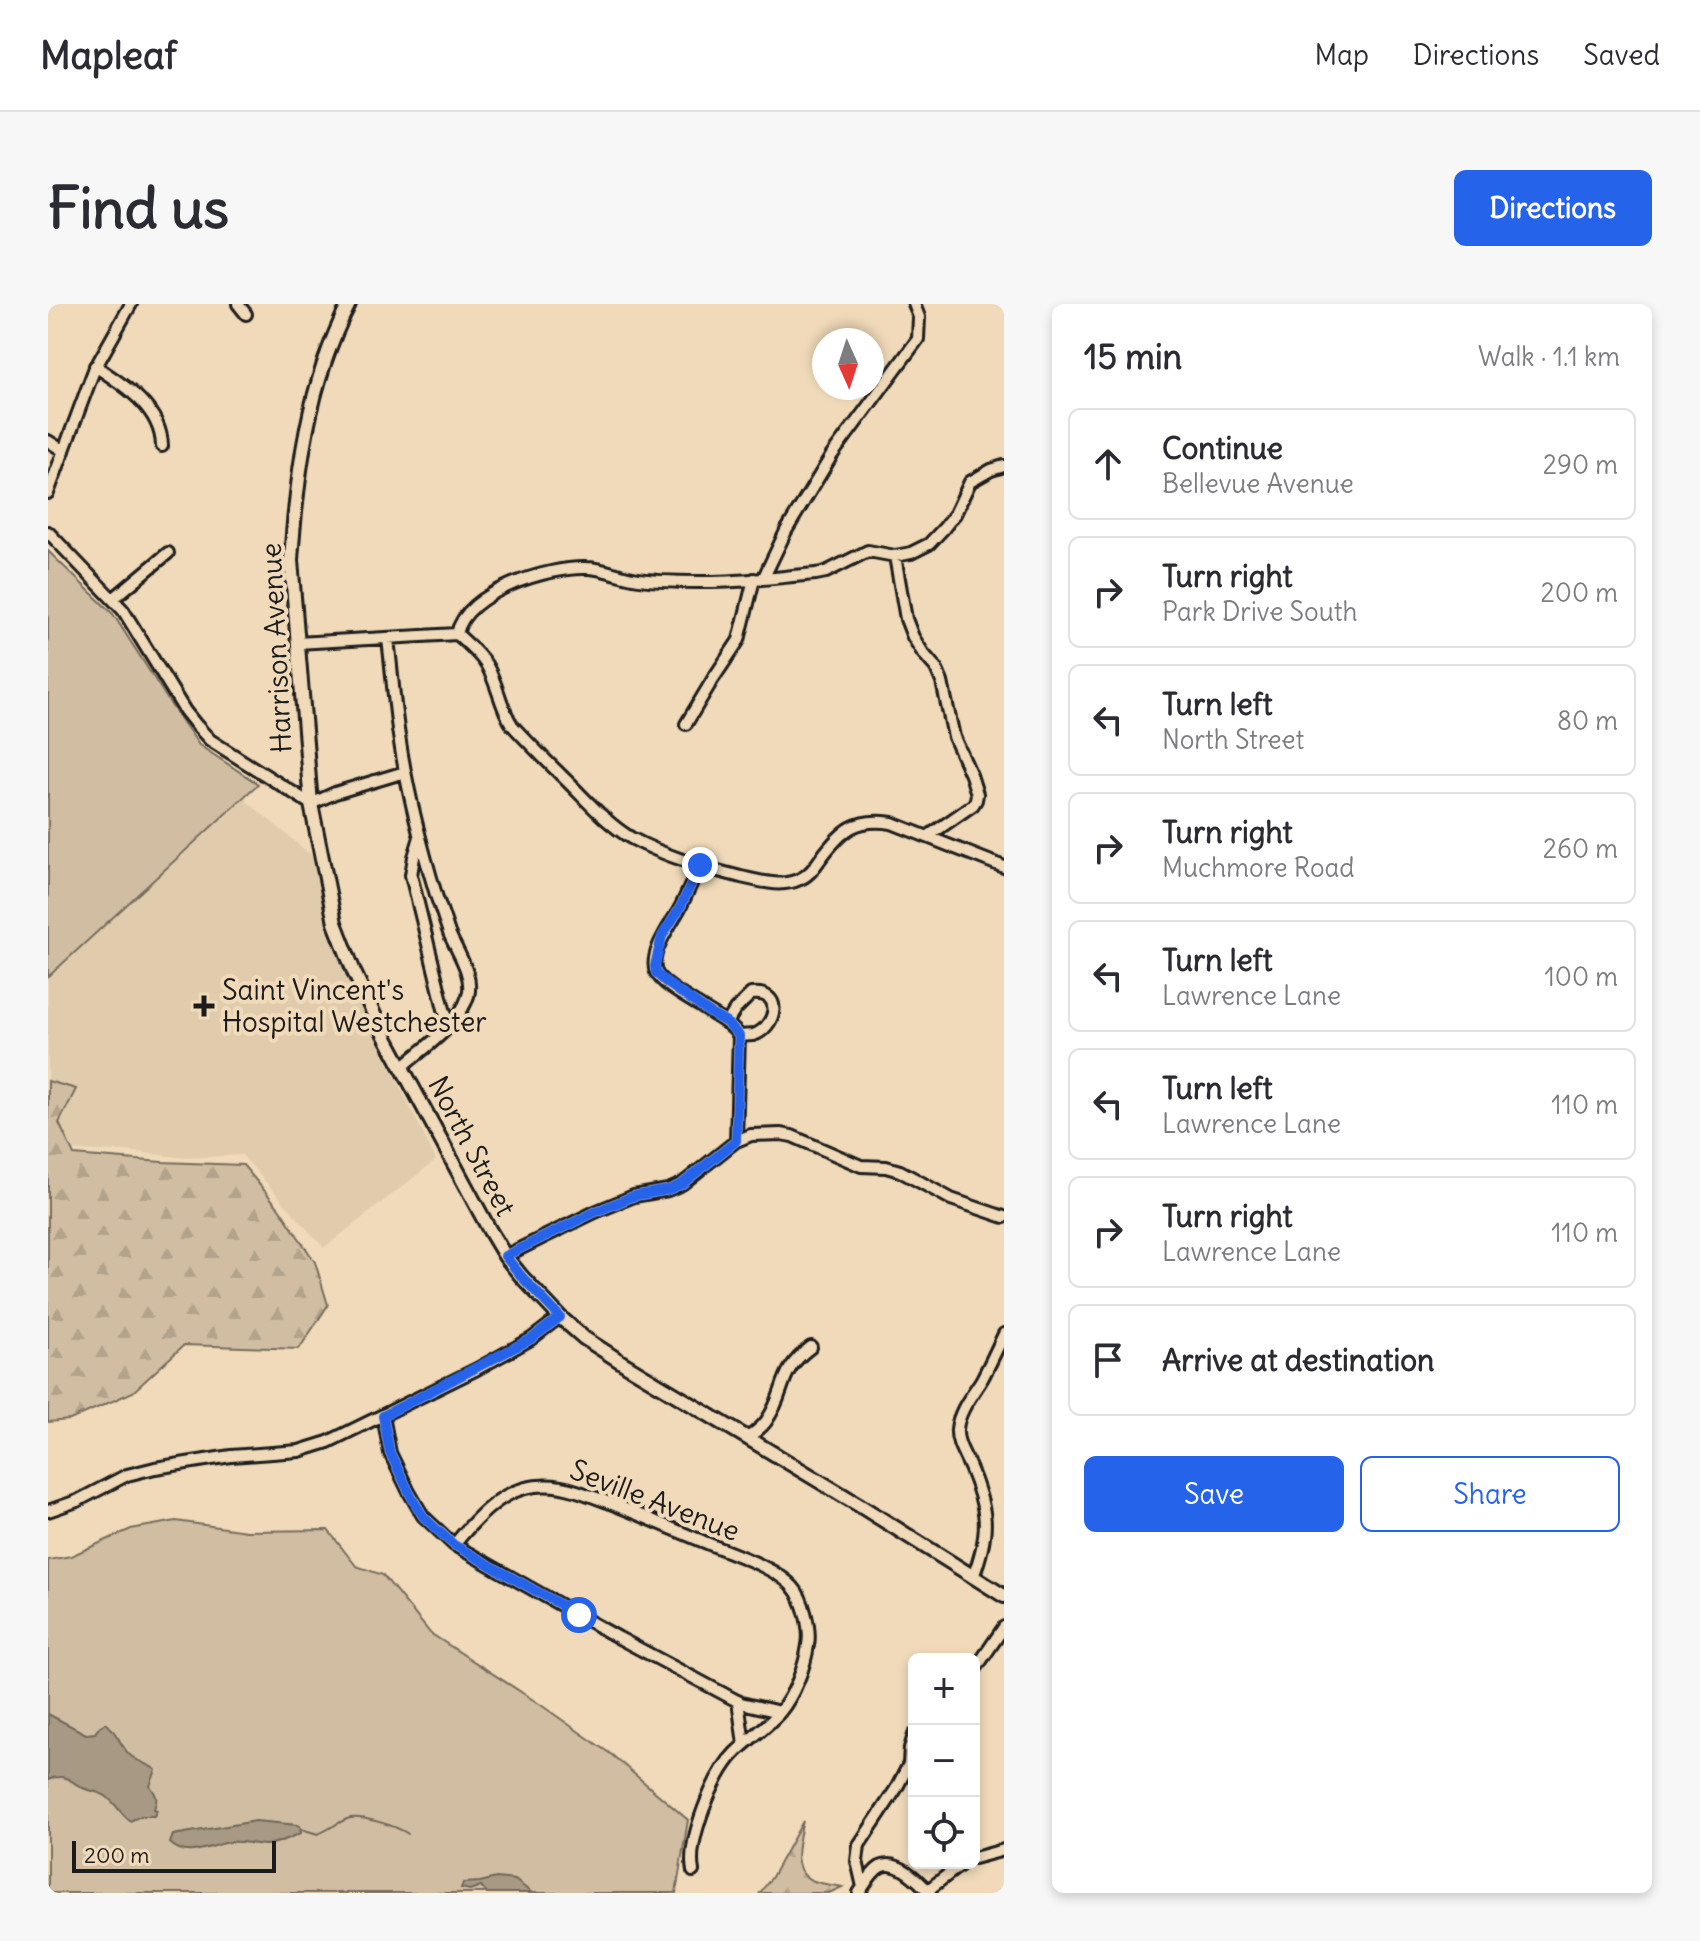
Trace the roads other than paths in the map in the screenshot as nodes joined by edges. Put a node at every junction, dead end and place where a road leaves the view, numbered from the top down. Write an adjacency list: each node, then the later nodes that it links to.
1 (131, 304): 6 (street)
2 (238, 304): 5 (street)
3 (349, 304): 19 (main road, Harrison Avenue)
4 (914, 304): 15 (street)
5 (246, 314)
6 (95, 366): 8 (street); 9 (street)
7 (48, 441): 9 (street)
8 (162, 446)
9 (64, 451): 11 (street)
10 (1003, 464): 14 (street)
11 (48, 493)
12 (48, 532): 16 (street)
13 (168, 553): 16 (street)
14 (895, 556): 15 (street); 24 (street)
15 (758, 579): 17 (street); 20 (street)
16 (113, 599): 22 (street)
17 (457, 634): 18 (street); 25 (street)
18 (388, 639): 19 (street); 21 (street)
19 (297, 643): 22 (main road, Harrison Avenue)
20 (686, 724)
21 (405, 772): 22 (street); 23 (street)
22 (311, 804): 30 (main road, North Street)
23 (420, 836): 28 (street); 28 (street)
24 (927, 837): 25 (street); 26 (street)
25 (700, 865): 27 (street)
26 (1004, 867)
27 (727, 1023): 29 (street); 29 (street)
28 (450, 1025): 30 (street)
29 (739, 1036): 31 (street)
30 (402, 1067): 33 (main road, North Street)
31 (736, 1141): 32 (street); 33 (street)
32 (1004, 1217)
33 (505, 1256): 34 (main road, North Street)
34 (560, 1317): 37 (street); 38 (main road, North Street)
35 (1004, 1334): 41 (street)
36 (811, 1347): 38 (street)
37 (383, 1416): 39 (street); 40 (street)
38 (748, 1438): 41 (main road, North Street)
39 (48, 1511)
40 (454, 1545): 45 (street); 46 (street, Seville Avenue)
41 (973, 1577): 42 (main road, North Street)
42 (1004, 1596)
43 (1004, 1627): 44 (street)
44 (980, 1662)
45 (738, 1701): 46 (street); 47 (street)
46 (780, 1712): 47 (street)
47 (744, 1744): 52 (street)
48 (908, 1766): 53 (street)
49 (1004, 1850): 50 (street)
50 (980, 1856)
51 (956, 1869): 54 (street)
52 (693, 1871)
53 (861, 1890): 54 (street)
54 (929, 1891)

